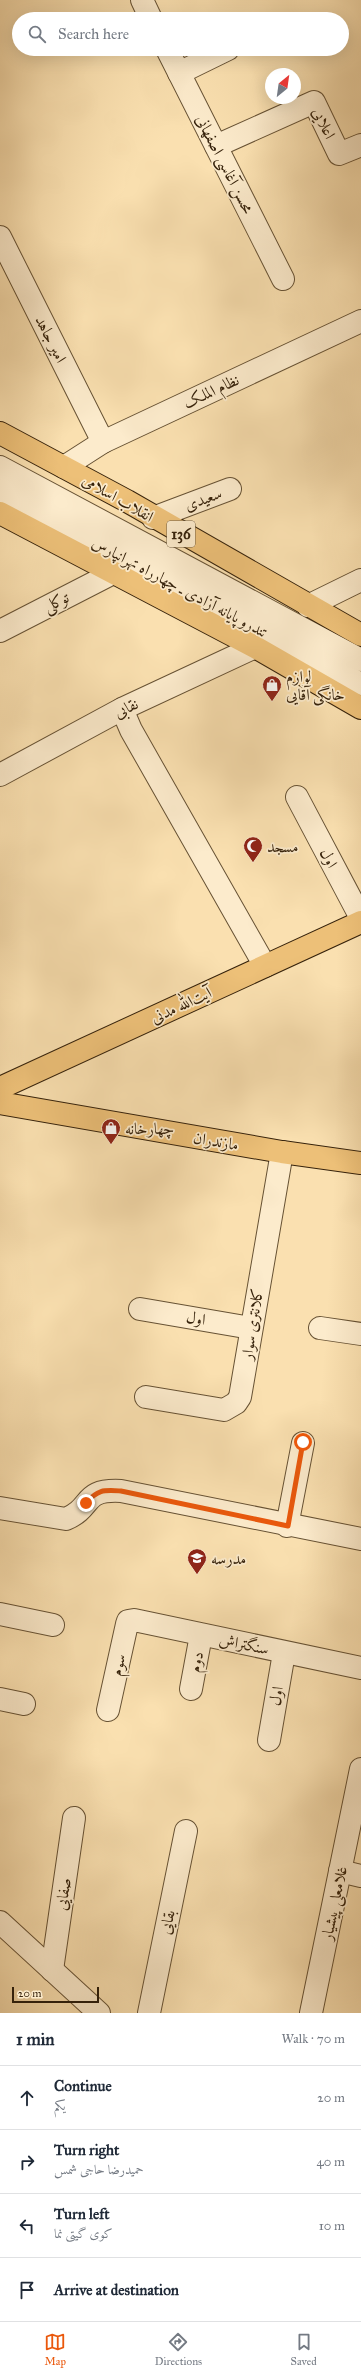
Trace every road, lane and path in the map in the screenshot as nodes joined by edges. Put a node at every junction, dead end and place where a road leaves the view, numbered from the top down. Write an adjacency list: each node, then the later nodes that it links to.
1 (142, 0): 2 (street)
2 (148, 12)
3 (170, 56): 5 (street, محسن آغاسی اصفهانی)
4 (214, 56): 5 (street)
5 (179, 73): 7 (street, محسن آغاسی اصفهانی)
6 (361, 145): 7 (street, اعلایی)
7 (216, 146): 9 (street, محسن آغاسی اصفهانی)
8 (0, 237): 12 (street, امیر جاهد)
9 (283, 279)
10 (361, 321): 12 (street, نظام الملک)
11 (0, 433): 13 (main road, انقلاب اسلامی / 136)
12 (102, 442): 13 (street, نظام الملک)
13 (64, 466): 18 (main road, انقلاب اسلامی / 136)
14 (0, 467): 25 (street)
15 (230, 489): 18 (street, سعیدی)
16 (0, 490): 26 (street, تندرو پایانه آزادی ـ چهارراه تهرانپارس)
17 (0, 513): 19 (main road)
18 (153, 518): 21 (main road, انقلاب اسلامی / 136)
19 (113, 573): 22 (street, توکلی); 24 (main road)
20 (361, 580): 21 (street)
21 (308, 606): 23 (main road, انقلاب اسلامی / 136)
22 (0, 631)
23 (361, 635)
24 (255, 647): 27 (main road); 28 (street, نقابی)
25 (361, 660)
26 (361, 684)
27 (361, 708)
28 (122, 709): 29 (street, نقابی); 33 (street)
29 (0, 776)
30 (297, 797): 31 (street, اول)
31 (361, 918)
32 (361, 922): 33 (main road, آیت‌الله مدنی)
33 (265, 966): 34 (main road, آیت‌الله مدنی)
34 (0, 1088)
35 (0, 1103): 36 (main road, مازندران)
36 (282, 1152): 37 (main road, مازندران); 39 (street, کلانتری سوار)
37 (361, 1163)
38 (140, 1309): 39 (street, اول)
39 (251, 1328): 42 (street, کلانتری سوار)
40 (320, 1328): 41 (street)
41 (361, 1334)
42 (146, 1397)
43 (303, 1442): 45 (street)
44 (0, 1508): 45 (street)
45 (288, 1526): 46 (street)
46 (361, 1539)
47 (0, 1614): 49 (street)
48 (128, 1621): 50 (street, سنگتراش); 56 (street, سوم)
49 (53, 1624)
50 (201, 1636): 51 (street, سنگتراش); 53 (street, دوم)
51 (284, 1653): 52 (street, سنگتراش); 57 (street, اول)
52 (361, 1668)
53 (191, 1690)
54 (0, 1699): 55 (street)
55 (24, 1704)
56 (108, 1710)
57 (269, 1740)
58 (361, 1769): 61 (street, غلامعلی پیشیار)
59 (74, 1818): 64 (street, صفایی)
60 (186, 1831): 66 (street, بقایی)
61 (340, 1871): 62 (street); 67 (street, غلامعلی پیشیار)
62 (361, 1876)
63 (0, 1922): 64 (street)
64 (52, 1970): 65 (street)
65 (98, 2013)
66 (149, 2013)
67 (311, 2013)

